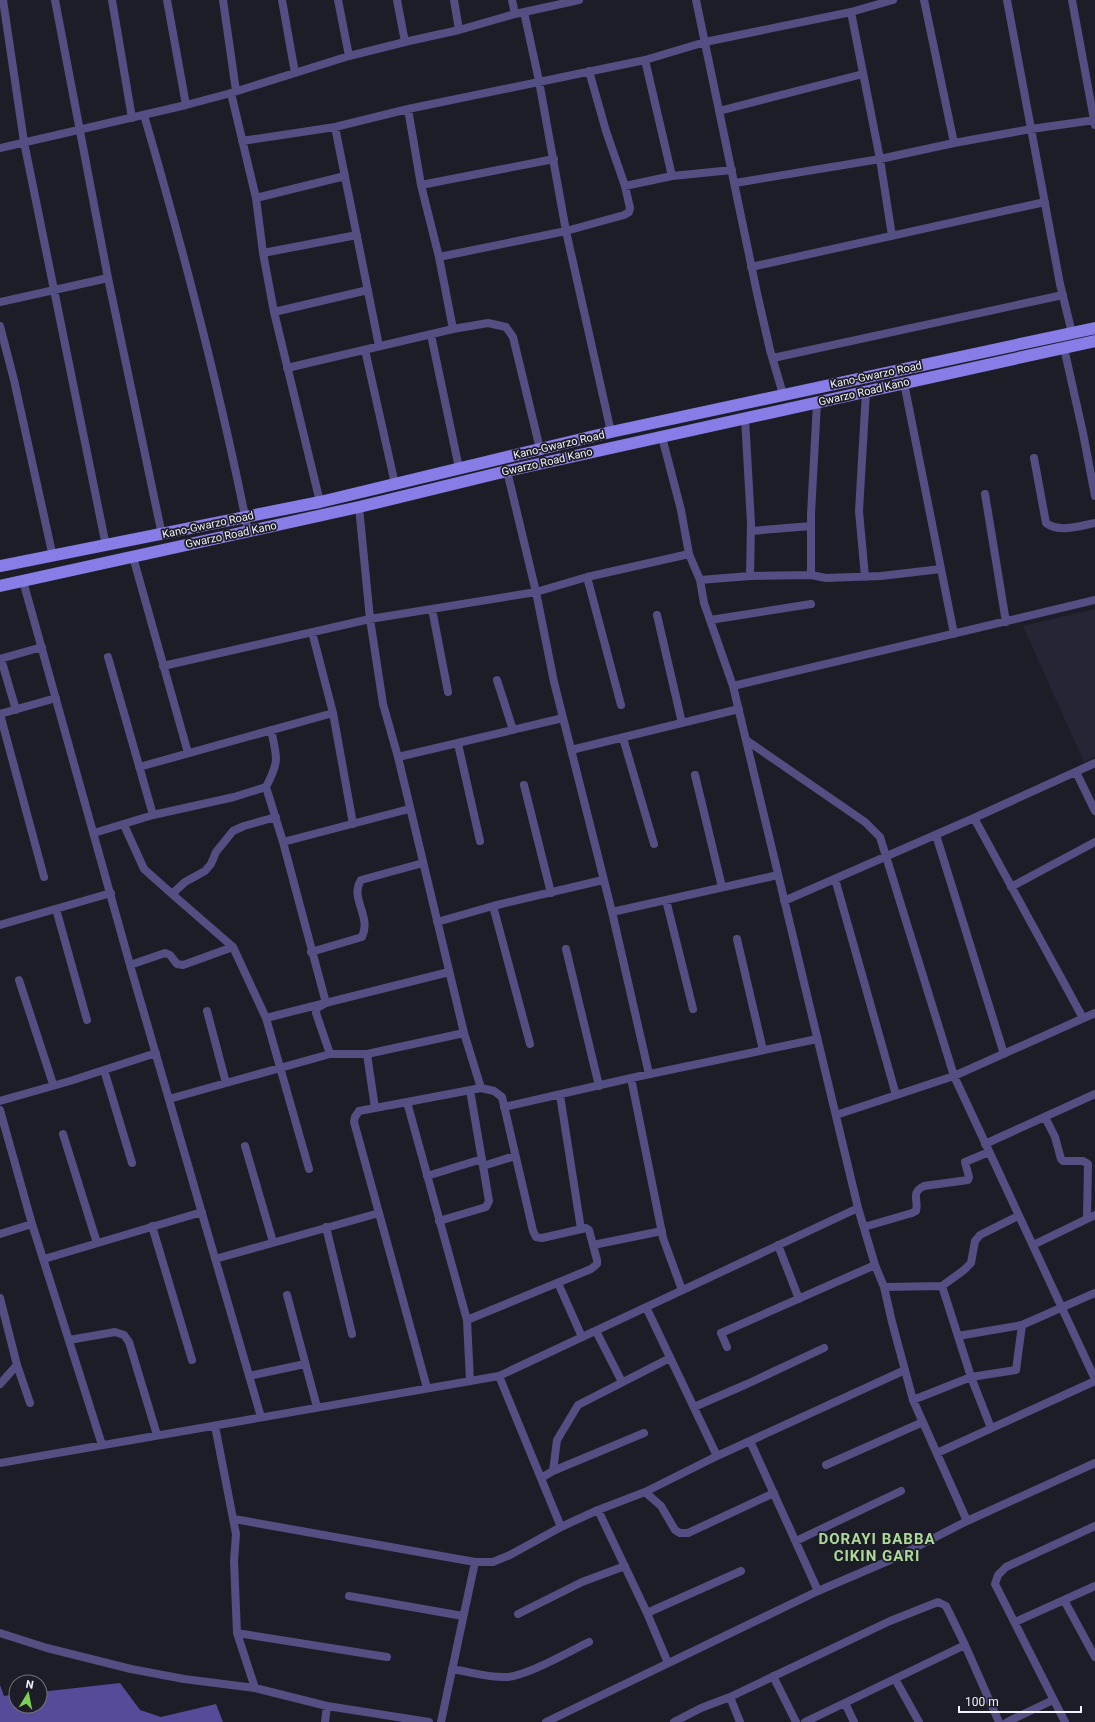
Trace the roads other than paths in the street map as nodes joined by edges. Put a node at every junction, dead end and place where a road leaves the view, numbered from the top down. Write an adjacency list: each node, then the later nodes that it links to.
1 (3, 0): 39 (street)
2 (55, 0): 38 (street)
3 (112, 0): 34 (street)
4 (167, 0): 30 (street)
5 (223, 0): 29 (street)
6 (282, 0): 26 (street)
7 (338, 0): 23 (street)
8 (397, 0): 21 (street)
9 (454, 0): 20 (street)
10 (512, 0): 19 (street)
11 (579, 0): 17 (street)
12 (696, 0): 22 (street)
13 (893, 0): 18 (street)
14 (924, 0): 41 (street)
15 (1007, 0): 37 (street)
16 (1072, 0): 35 (street)
17 (524, 12): 19 (street); 28 (street)
18 (851, 12): 22 (street); 27 (street)
19 (515, 14): 20 (street)
20 (459, 30): 21 (street)
21 (404, 42): 23 (street)
22 (705, 42): 24 (street); 32 (street)
23 (349, 56): 26 (street)
24 (645, 60): 25 (street); 47 (street)
25 (589, 71): 28 (street); 50 (street)
26 (296, 73): 29 (street)
27 (863, 74): 32 (street); 44 (street)
28 (539, 81): 31 (street); 43 (street)
29 (234, 92): 30 (street); 40 (street)
30 (186, 105): 33 (street)
31 (408, 109): 36 (street); 49 (street)
32 (719, 111): 45 (street)
33 (144, 115): 34 (street); 95 (street)
34 (132, 118): 38 (street)
35 (1095, 122): 37 (street)
36 (335, 127): 40 (street); 46 (street)
37 (1031, 129): 41 (street); 52 (street)
38 (81, 130): 39 (street); 59 (street)
39 (24, 142): 42 (street); 61 (street)
40 (242, 142): 51 (street)
41 (954, 143): 44 (street)
42 (0, 148)
43 (554, 159): 49 (street); 53 (street)
44 (880, 159): 48 (street); 55 (street)
45 (732, 170): 47 (street); 48 (street)
46 (345, 176): 51 (street); 54 (street)
47 (672, 176): 50 (street)
48 (735, 183): 58 (street)
49 (422, 185): 57 (street)
50 (625, 186): 53 (street)
51 (256, 198): 56 (street)
52 (1045, 202): 55 (street); 62 (street)
53 (566, 231): 57 (street); 83 (street)
54 (357, 235): 56 (street); 60 (street)
55 (892, 236): 58 (street)
56 (263, 253): 64 (street)
57 (438, 258): 67 (street)
58 (751, 267): 75 (street)
59 (108, 278): 61 (street); 100 (street)
60 (368, 290): 64 (street); 71 (street)
61 (54, 291): 63 (street); 101 (street)
62 (1063, 295): 68 (street); 75 (street)
63 (0, 302)
64 (274, 312): 77 (street)
65 (0, 326): 103 (street)
66 (1095, 328): 68 (main road, Kano-Gwarzo Road)
67 (453, 329): 69 (street); 85 (street)
68 (1072, 334): 74 (main road, Kano-Gwarzo Road)
69 (431, 335): 71 (street); 87 (street)
70 (1095, 341): 72 (main road, Gwarzo Road Kano)
71 (379, 346): 73 (street)
72 (1064, 348): 76 (main road, Gwarzo Road Kano); 90 (street)
73 (365, 350): 77 (street); 89 (street)
74 (986, 352): 76 (main road); 80 (main road, Kano-Gwarzo Road)
75 (773, 358): 80 (street)
76 (990, 364): 78 (main road, Gwarzo Road Kano)
77 (287, 368): 93 (street)
78 (904, 383): 79 (main road, Gwarzo Road Kano); 106 (street)
79 (866, 392): 81 (main road, Gwarzo Road Kano); 109 (street)
80 (783, 394): 83 (main road, Kano-Gwarzo Road)
81 (817, 403): 82 (main road, Gwarzo Road Kano); 97 (street)
82 (745, 418): 84 (main road, Gwarzo Road Kano); 99 (street)
83 (611, 432): 85 (main road, Kano-Gwarzo Road)
84 (662, 436): 88 (main road, Gwarzo Road Kano); 102 (street)
85 (540, 449): 87 (main road, Kano-Gwarzo Road)
86 (1034, 458): 96 (street)
87 (459, 468): 89 (main road, Kano-Gwarzo Road)
88 (507, 471): 94 (main road, Gwarzo Road Kano); 114 (street)
89 (395, 484): 93 (main road, Kano-Gwarzo Road)
90 (1094, 484): 92 (street)
91 (985, 494): 121 (street)
92 (1095, 496)
93 (320, 502): 95 (main road, Kano-Gwarzo Road)
94 (359, 507): 98 (main road, Gwarzo Road Kano); 119 (street)
95 (245, 517): 98 (street); 100 (main road, Kano-Gwarzo Road)
96 (1095, 523)
97 (811, 526): 99 (street); 107 (street)
98 (248, 531): 104 (main road, Gwarzo Road Kano)
99 (751, 531): 108 (street)
100 (162, 535): 101 (main road, Kano-Gwarzo Road)
101 (106, 546): 103 (main road, Kano-Gwarzo Road)
102 (689, 554): 110 (street); 111 (street)
103 (53, 557): 105 (main road, Kano-Gwarzo Road)
104 (133, 557): 112 (main road, Gwarzo Road Kano); 127 (street)
105 (0, 566)
106 (941, 568): 109 (street); 123 (street)
107 (812, 574): 108 (street); 109 (street)
108 (750, 576): 111 (street)
109 (865, 577)
110 (587, 578): 114 (street); 132 (street)
111 (700, 580): 120 (street)
112 (23, 581): 113 (main road, Gwarzo Road Kano); 124 (street)
113 (0, 586)
114 (536, 592): 117 (street); 137 (street)
115 (1095, 600): 121 (street)
116 (811, 604): 120 (street)
117 (432, 609): 119 (street); 130 (street)
118 (657, 614): 138 (street)
119 (370, 619): 122 (street); 146 (street)
120 (710, 620): 129 (street)
121 (1006, 622): 123 (street)
122 (312, 632): 127 (street); 135 (street)
123 (954, 634): 129 (street)
124 (42, 648): 126 (street); 131 (street)
125 (108, 657): 148 (street)
126 (1, 659): 134 (street)
127 (163, 666): 145 (street)
128 (497, 680): 140 (street)
129 (733, 686): 133 (street)
130 (448, 692)
131 (56, 698): 134 (street); 160 (street)
132 (621, 705)
133 (738, 709): 138 (street); 142 (street)
134 (16, 710): 136 (street)
135 (333, 713): 139 (street); 159 (street)
136 (0, 714): 169 (street)
137 (563, 718): 140 (street); 144 (street)
138 (682, 723): 141 (street)
139 (271, 730): 145 (street); 152 (street)
140 (513, 730): 143 (street)
141 (623, 738): 144 (street); 165 (street)
142 (746, 740): 166 (street); 168 (street)
143 (458, 744): 146 (street); 162 (street)
144 (571, 750): 171 (street)
145 (188, 753): 148 (street)
146 (398, 756): 153 (street)
147 (1095, 763): 149 (street)
148 (139, 766): 155 (street)
149 (1076, 772): 154 (street); 157 (street)
150 (695, 775): 172 (street)
151 (524, 785): 176 (street)
152 (266, 787): 155 (street); 156 (street)
153 (409, 809): 159 (street); 167 (street)
154 (1095, 812)
155 (153, 815): 158 (street)
156 (276, 817): 163 (street); 175 (street)
157 (974, 818): 161 (street); 173 (street)
158 (124, 824): 160 (street); 175 (street)
159 (353, 824): 163 (street)
160 (94, 833): 174 (street)
161 (936, 835): 166 (street); 205 (street)
162 (480, 841)
163 (283, 842): 187 (street)
164 (1095, 842): 173 (street)
165 (654, 844)
166 (887, 857): 170 (street); 209 (street)
167 (423, 864): 183 (street); 187 (street)
168 (778, 875): 172 (street); 178 (street)
169 (44, 877)
170 (835, 879): 178 (street); 218 (street)
171 (603, 880): 176 (street); 181 (street)
172 (722, 887): 177 (street)
173 (1011, 887): 196 (street)
174 (111, 893): 180 (street); 188 (street)
175 (172, 894): 185 (street)
176 (551, 894): 179 (street)
177 (666, 900): 181 (street); 192 (street)
178 (784, 901): 199 (street)
179 (493, 906): 183 (street); 200 (street)
180 (56, 909): 182 (street); 197 (street)
181 (612, 912): 208 (street)
182 (1, 922)
183 (437, 922): 189 (street)
184 (737, 939): 201 (street)
185 (233, 947): 188 (street); 195 (street)
186 (566, 949): 213 (street)
187 (311, 952): 191 (street)
188 (130, 964): 202 (street)
189 (449, 972): 191 (street); 198 (street)
190 (19, 980): 212 (street)
191 (326, 1003): 195 (street); 203 (street)
192 (693, 1009)
193 (207, 1011): 211 (street)
194 (1095, 1013): 196 (street)
195 (266, 1018): 206 (street)
196 (1083, 1018): 205 (street)
197 (87, 1020)
198 (464, 1033): 204 (street); 214 (street)
199 (817, 1039): 201 (street); 225 (street)
200 (530, 1044)
201 (763, 1050): 208 (street)
202 (156, 1053): 207 (street); 219 (street)
203 (330, 1054): 204 (street); 206 (street)
204 (367, 1054): 223 (street)
205 (1004, 1054): 209 (street)
206 (280, 1068): 211 (street); 233 (street)
207 (104, 1070): 212 (street); 232 (street)
208 (649, 1074): 210 (street)
209 (954, 1076): 218 (street); 229 (street)
210 (631, 1078): 213 (street); 246 (street)
211 (226, 1083): 219 (street)
212 (53, 1084): 220 (street)
213 (599, 1086): 216 (street)
214 (481, 1088): 215 (street); 222 (street)
215 (470, 1090): 221 (street); 231 (street)
216 (560, 1094): 222 (street); 245 (street)
217 (1095, 1094): 226 (street)
218 (896, 1095): 225 (street)
219 (169, 1099): 236 (street)
220 (0, 1101)
221 (406, 1102): 223 (street); 234 (street)
222 (504, 1107): 230 (street)
223 (375, 1108): 237 (street)
224 (0, 1110): 241 (street)
225 (836, 1115): 235 (street)
226 (1045, 1117): 229 (street); 239 (street)
227 (63, 1134): 249 (street)
228 (245, 1146): 248 (street)
229 (987, 1148): 238 (street); 244 (street)
230 (515, 1156): 231 (street); 245 (street)
231 (482, 1162): 234 (street); 240 (street)
232 (132, 1163)
233 (309, 1169)
234 (427, 1176): 240 (street)
235 (858, 1208): 244 (street); 251 (street)
236 (202, 1212): 242 (street); 254 (street)
237 (379, 1212): 243 (street); 287 (street)
238 (1018, 1216): 252 (street); 257 (street)
239 (1091, 1217): 252 (street)
240 (439, 1221): 266 (street)
241 (32, 1224): 247 (street); 253 (street)
242 (152, 1226): 249 (street); 276 (street)
243 (326, 1227): 248 (street); 269 (street)
244 (864, 1227): 255 (street)
245 (581, 1229): 250 (street)
246 (662, 1231): 250 (street); 259 (street)
247 (0, 1234)
248 (273, 1242): 254 (street)
249 (97, 1243): 253 (street)
250 (593, 1245): 256 (street)
251 (778, 1245): 259 (street); 263 (street)
252 (1033, 1245): 265 (street)
253 (44, 1259): 272 (street)
254 (215, 1259): 280 (street)
255 (875, 1265): 258 (street); 263 (street)
256 (558, 1282): 266 (street); 271 (street)
257 (942, 1286): 258 (street); 270 (street)
258 (884, 1287): 279 (street)
259 (682, 1290): 264 (street)
260 (1095, 1293): 265 (street)
261 (287, 1294): 278 (street)
262 (0, 1298): 277 (street)
263 (799, 1299): 273 (street)
264 (646, 1307): 268 (street); 275 (street)
265 (1062, 1308): 267 (street); 283 (street)
266 (467, 1320): 284 (street)
267 (1022, 1325): 270 (street); 282 (street)
268 (596, 1331): 271 (street); 285 (street)
269 (352, 1334)
270 (958, 1336): 282 (street)
271 (582, 1337): 281 (street)
272 (69, 1340): 297 (street); 299 (street)
273 (727, 1347)
274 (824, 1348): 291 (street)
275 (670, 1358): 285 (street); 291 (street)
276 (192, 1360)
277 (17, 1364): 286 (street); 289 (street)
278 (305, 1364): 280 (street); 290 (street)
279 (905, 1370): 288 (street); 298 (street)
280 (249, 1376): 292 (street)
281 (499, 1376): 284 (street); 306 (street)
282 (971, 1377): 288 (street); 295 (street)
283 (1095, 1380): 295 (street)
284 (470, 1381): 287 (street)
285 (622, 1382): 305 (street)
286 (0, 1384)
287 (427, 1388): 290 (street)
288 (913, 1400): 293 (street)
289 (30, 1403)
290 (317, 1407): 292 (street)
291 (694, 1407): 301 (street)
292 (261, 1417): 294 (street)
293 (923, 1422): 300 (street); 304 (street)
294 (215, 1426): 297 (street); 311 (street)
295 (991, 1428): 300 (street)
296 (644, 1433): 305 (street)
297 (157, 1436): 299 (street)
298 (750, 1441): 301 (street); 309 (street)
299 (102, 1445): 302 (street)
300 (937, 1453): 312 (street)
301 (717, 1456): 308 (street)
302 (0, 1463)
303 (1095, 1463): 312 (street)
304 (826, 1466)
305 (553, 1471): 306 (street)
306 (541, 1478): 314 (street)
307 (902, 1491): 315 (street)
308 (646, 1492): 309 (street); 310 (street)
309 (774, 1493): 315 (street)
310 (598, 1510): 314 (street); 317 (street)
311 (234, 1518): 316 (street); 327 (street)
312 (967, 1521): 320 (street)
313 (1095, 1526): 326 (street)
314 (562, 1527): 316 (street)
315 (796, 1541): 320 (street)
316 (475, 1562): 325 (street)
317 (625, 1566): 323 (street); 324 (street)
318 (741, 1571): 323 (street)
319 (1095, 1586): 322 (street)
320 (818, 1591): 333 (street)
321 (349, 1596): 325 (street)
322 (1064, 1600): 326 (street); 332 (street)
323 (647, 1613): 333 (street)
324 (518, 1614)
325 (463, 1616): 334 (street)
326 (1015, 1622): 339 (street)
327 (237, 1632): 331 (street); 337 (street)
328 (0, 1633): 337 (street)
329 (589, 1642): 334 (street)
330 (965, 1645): 335 (street); 336 (street); 353 (street)
331 (387, 1657)
332 (1095, 1658)
333 (668, 1663): 346 (street)
334 (452, 1669): 345 (street)
335 (773, 1676): 338 (street); 349 (street)
336 (895, 1679): 340 (street); 352 (street)
337 (255, 1688): 341 (street)
338 (730, 1697): 347 (street); 348 (street)
339 (1052, 1700): 354 (street); 355 (street)
340 (845, 1703): 350 (street); 351 (street)
341 (327, 1706): 342 (street); 343 (street)
342 (417, 1721): 344 (street)
343 (325, 1722)
344 (429, 1722)
345 (441, 1722)
346 (546, 1722)
347 (675, 1722)
348 (740, 1722)
349 (796, 1722)
350 (805, 1722)
351 (854, 1722)
352 (919, 1722)
353 (999, 1722)
354 (1007, 1722)
355 (1064, 1722)

